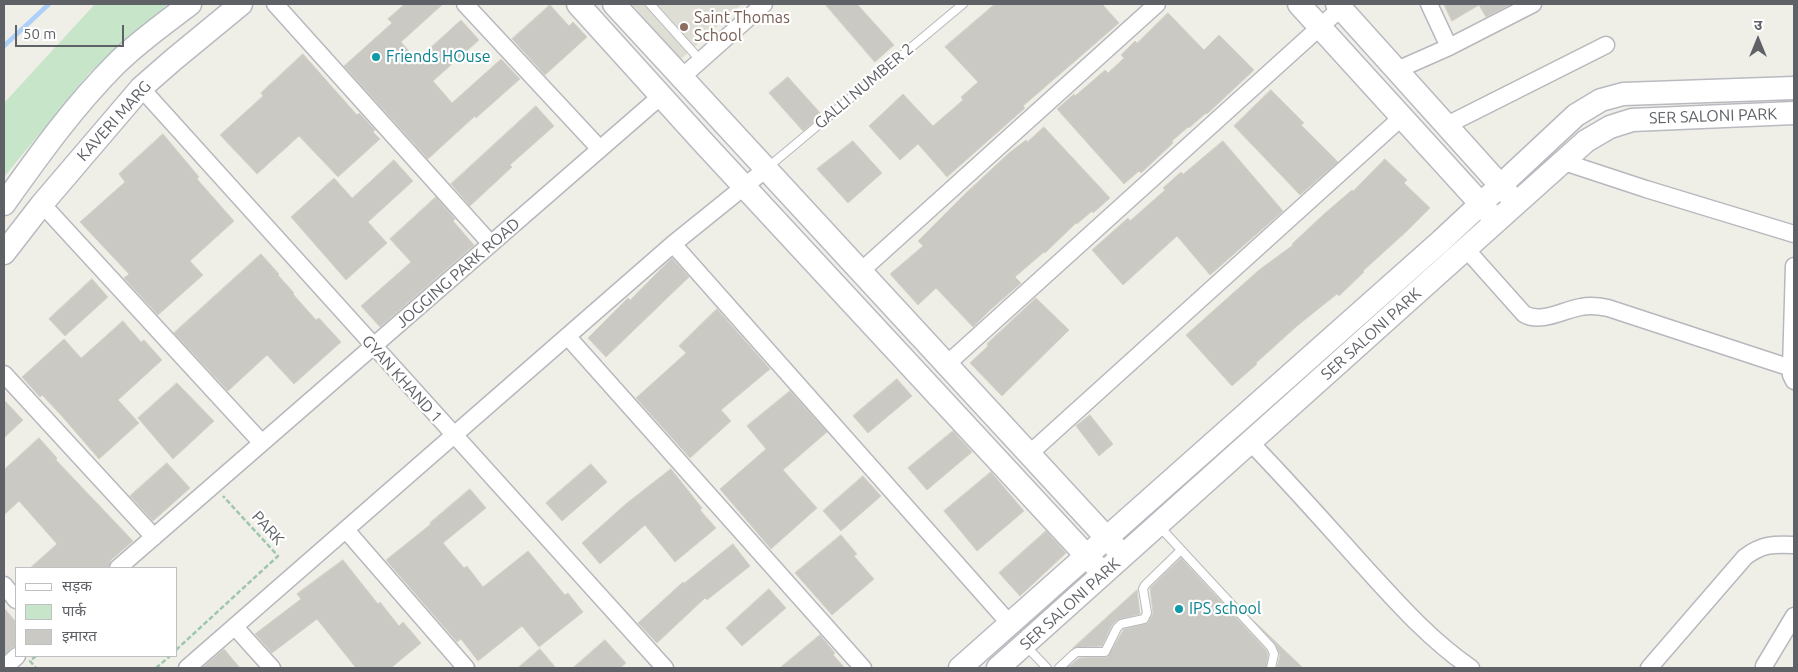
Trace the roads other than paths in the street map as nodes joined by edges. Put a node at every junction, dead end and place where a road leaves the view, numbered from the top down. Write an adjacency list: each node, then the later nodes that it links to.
1 (190, 4): 33 (street)
2 (241, 4): 21 (street, KAVERI MARG)
3 (275, 4): 38 (street)
4 (465, 4): 27 (street)
5 (578, 4): 23 (street)
6 (614, 4): 20 (street)
7 (650, 4): 18 (lane)
8 (764, 4): 18 (street)
9 (963, 4): 29 (lane, GALLI NUMBER 2)
10 (1157, 4): 43 (street)
11 (1299, 4): 15 (street)
12 (1429, 4): 17 (street)
13 (1339, 6): 15 (street); 19 (street)
14 (1523, 6): 17 (street)
15 (1320, 27): 25 (street); 48 (street)
16 (1606, 45): 26 (street)
17 (1449, 47): 19 (street)
18 (700, 60): 20 (street)
19 (1397, 70): 26 (street)
20 (682, 77): 29 (street)
21 (141, 88): 34 (street, KAVERI MARG); 47 (street, GYAN KHAND 1)
22 (1794, 88): 31 (street)
23 (661, 96): 27 (street, JOGGING PARK ROAD); 30 (street)
24 (1794, 113): 28 (street, SER SALONI PARK)
25 (1402, 117): 35 (street); 54 (street)
26 (1447, 125): 31 (street)
27 (600, 149): 38 (street, JOGGING PARK ROAD)
28 (1564, 162): 32 (street, SER SALONI PARK); 37 (street)
29 (766, 169): 30 (street); 43 (street)
30 (744, 185): 39 (street); 61 (street)
31 (1501, 185): 32 (street); 35 (street)
32 (1517, 203): 36 (street, SER SALONI PARK)
33 (4, 204)
34 (42, 204): 41 (street, KAVERI MARG); 52 (street)
35 (1481, 204): 36 (street); 58 (street)
36 (1497, 221): 40 (street, SER SALONI PARK)
37 (1794, 234)
38 (491, 244): 47 (street, JOGGING PARK ROAD)
39 (673, 244): 46 (street); 68 (street)
40 (1466, 248): 50 (street); 53 (street, SER SALONI PARK)
41 (4, 253)
42 (1794, 266): 44 (street)
43 (861, 271): 48 (street)
44 (1794, 292): 45 (street)
45 (1793, 336): 50 (street)
46 (568, 337): 51 (street); 78 (street)
47 (373, 346): 51 (street, GYAN KHAND 1); 52 (street, JOGGING PARK ROAD)
48 (947, 364): 54 (street)
49 (4, 374): 57 (street)
50 (1793, 375)
51 (454, 435): 56 (street); 77 (street, GYAN KHAND 1)
52 (261, 442): 57 (street, JOGGING PARK ROAD)
53 (1250, 442): 55 (street, SER SALONI PARK); 84 (street)
54 (1029, 454): 58 (street)
55 (1158, 525): 60 (lane); 62 (street, SER SALONI PARK)
56 (346, 530): 69 (street); 76 (street)
57 (154, 537): 63 (street, JOGGING PARK ROAD)
58 (1107, 538): 61 (street); 62 (street)
59 (1794, 544): 85 (street)
60 (1181, 550): 82 (lane); 83 (lane)
61 (1086, 556): 64 (street); 68 (street)
62 (1123, 556): 64 (street, SER SALONI PARK)
63 (119, 567)
64 (1103, 574): 70 (street, SER SALONI PARK)
65 (4, 585): 66 (street)
66 (15, 599)
67 (1794, 616): 72 (street)
68 (1010, 624): 79 (street)
69 (235, 627): 74 (street); 75 (street)
70 (1024, 644): 80 (street, SER SALONI PARK); 81 (lane)
71 (24, 658): 73 (street)
72 (1764, 666)
73 (4, 668)
74 (187, 668)
75 (272, 668)
76 (466, 668)
77 (665, 668)
78 (863, 668)
79 (960, 668)
80 (998, 668)
81 (1047, 668)
82 (1059, 668)
83 (1270, 668)
84 (1471, 668)
85 (1649, 668)

